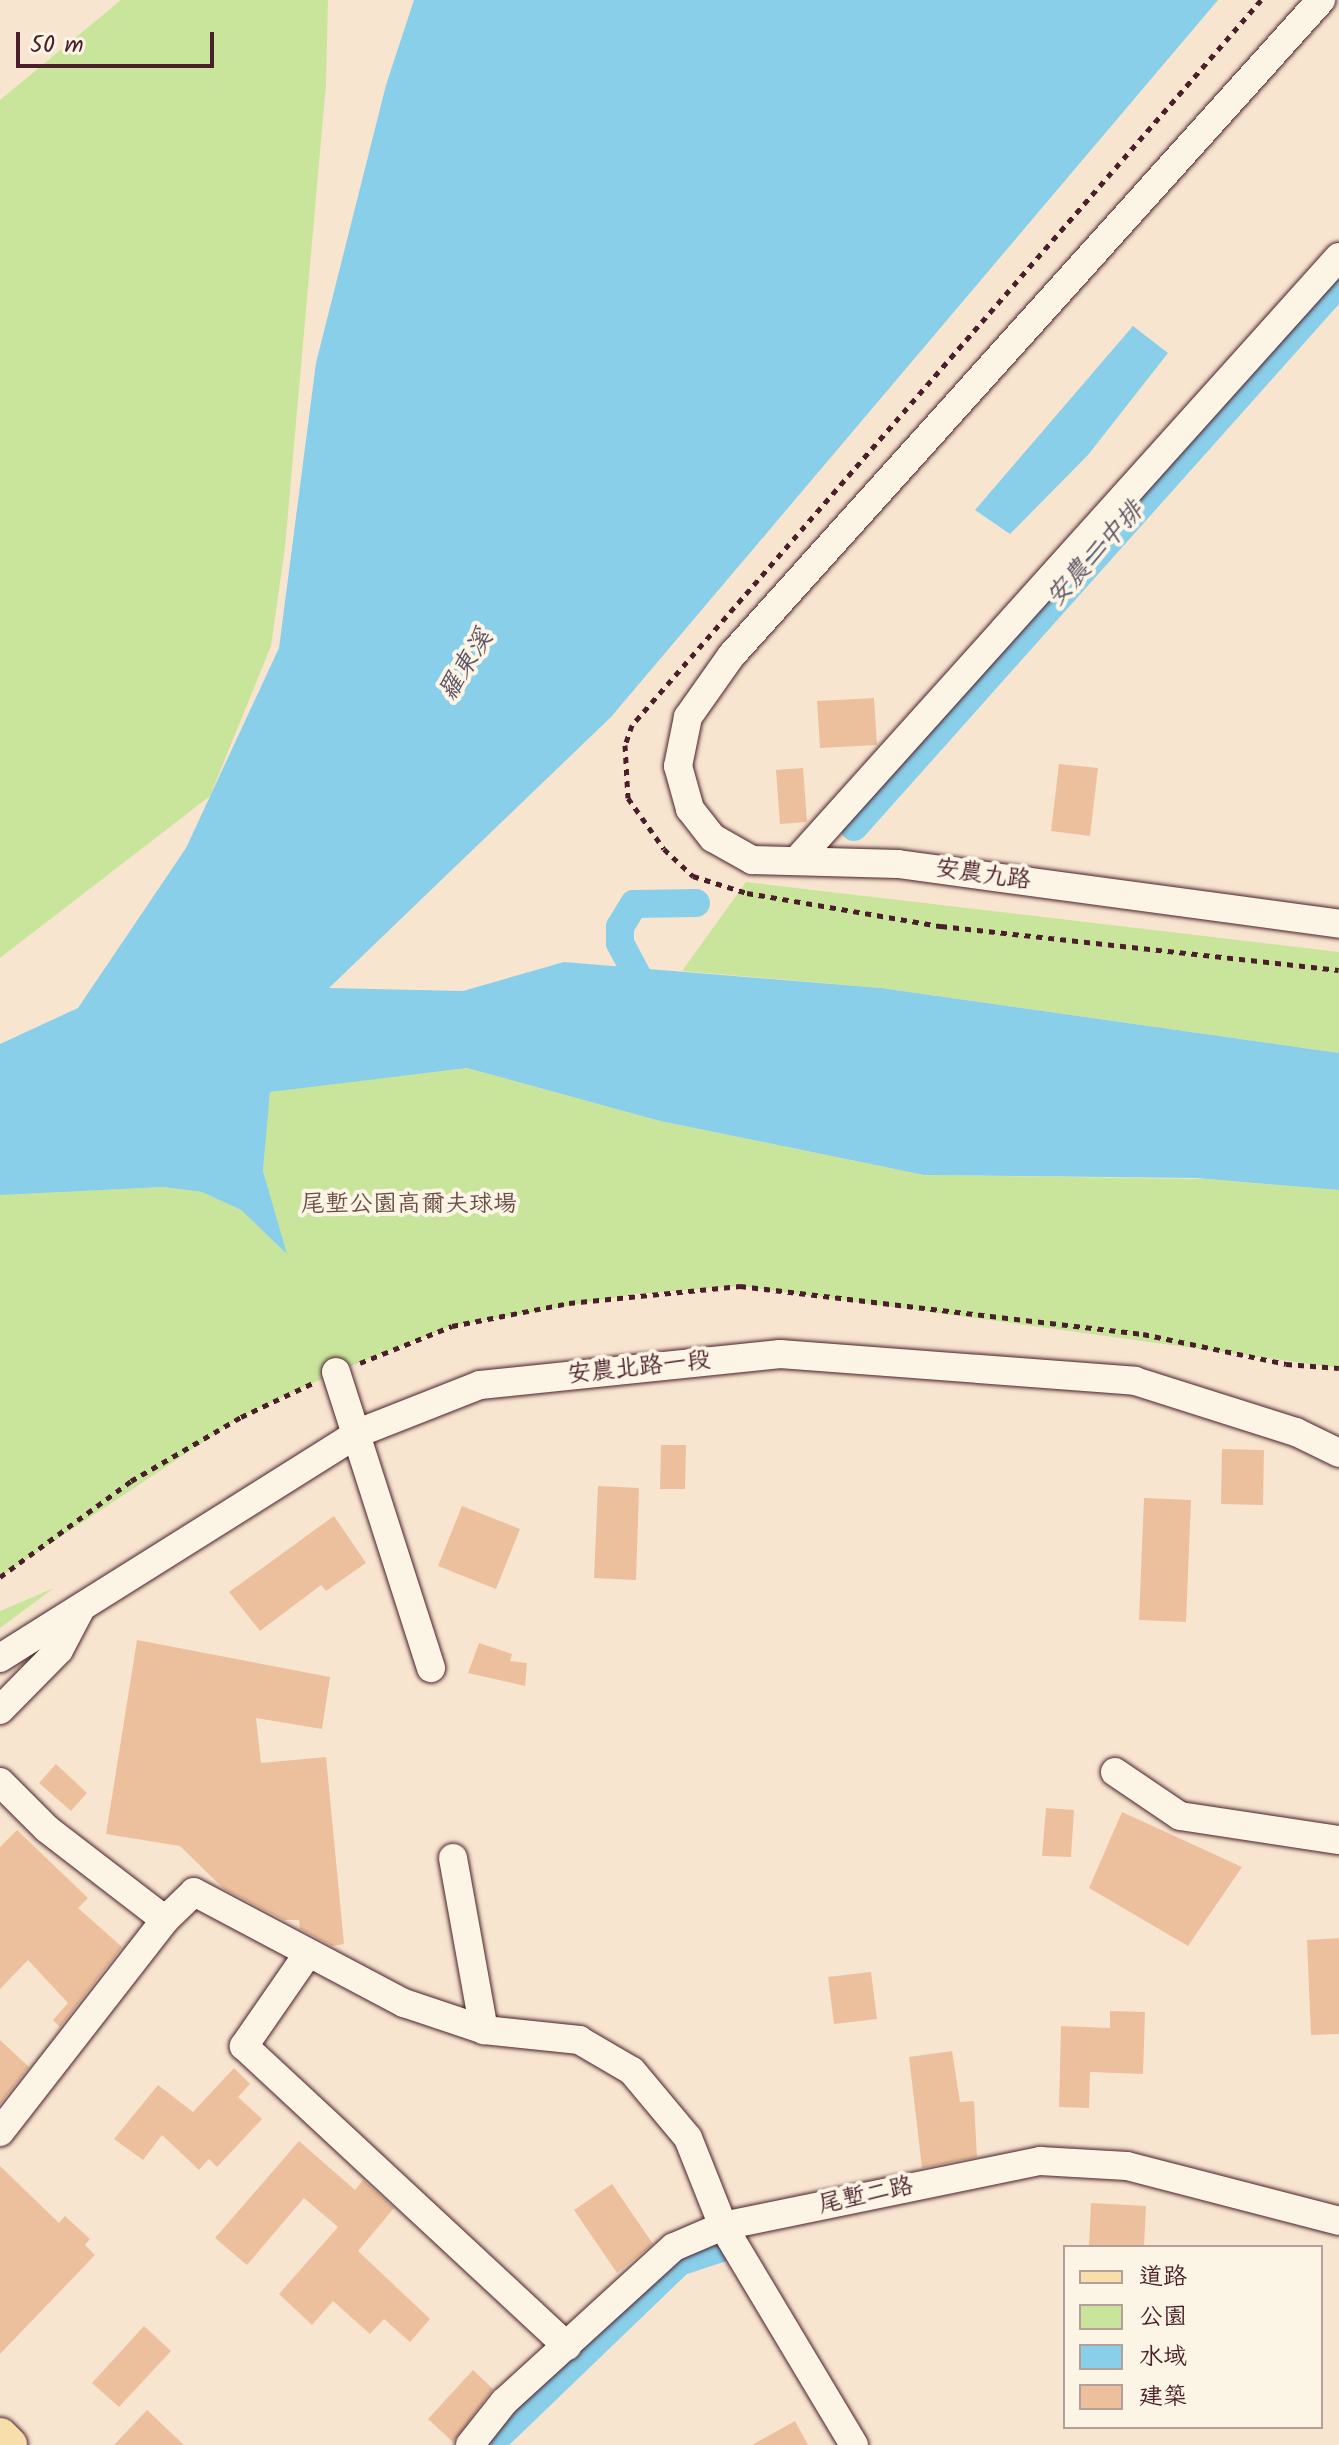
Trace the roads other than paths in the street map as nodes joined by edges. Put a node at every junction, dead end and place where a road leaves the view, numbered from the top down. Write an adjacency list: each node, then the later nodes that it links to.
1 (1321, 0): 3 (street, 安農九路)
2 (1339, 257): 3 (street)
3 (799, 858): 4 (street, 安農九路)
4 (1339, 924)
5 (336, 1372): 6 (street)
6 (358, 1433): 7 (street, 安農北路一段); 8 (street, 安農北路一段); 10 (street)
7 (1339, 1453)
8 (80, 1610): 9 (street, 安農北路一段); 11 (street)
9 (0, 1658)
10 (431, 1668)
11 (0, 1710)
12 (1115, 1772): 14 (street)
13 (0, 1782): 16 (street)
14 (1339, 1840)
15 (453, 1858): 18 (street)
16 (165, 1920): 17 (street); 19 (street)
17 (307, 1955): 18 (street); 22 (street)
18 (484, 2030): 21 (street)
19 (0, 2132)
20 (1339, 2221): 21 (street, 尾塹二路)
21 (723, 2226): 22 (street, 尾塹二路); 26 (street)
22 (567, 2346): 25 (street, 尾塹二路)
23 (0, 2436): 24 (main road)
24 (9, 2445)
25 (470, 2445)
26 (854, 2445)

